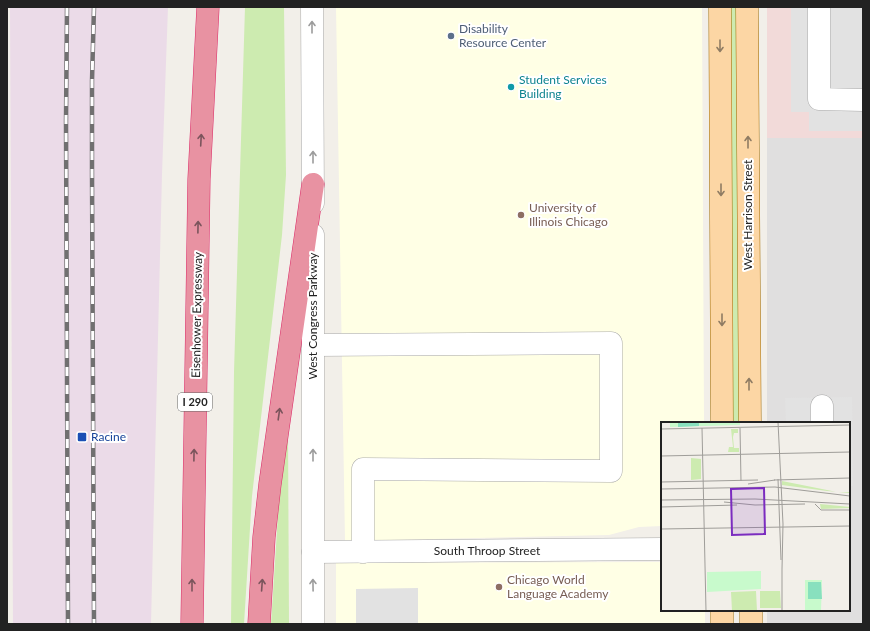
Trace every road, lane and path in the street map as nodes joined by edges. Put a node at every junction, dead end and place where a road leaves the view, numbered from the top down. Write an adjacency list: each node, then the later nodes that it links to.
1 (208, 7): 16 (highway, Eisenhower Expressway / I 290, one-way to 1)
2 (312, 7): 7 (street, West Congress Parkway, one-way to 2)
3 (720, 7): 9 (main road, one-way to 9)
4 (748, 7): 10 (main road, West Harrison Street, one-way to 4)
5 (819, 7): 6 (street)
6 (863, 100)
7 (313, 184): 8 (street, West Congress Parkway); 17 (highway, one-way to 7)
8 (313, 345): 12 (street, West Congress Parkway, one-way to 8); 13 (street)
9 (722, 422)
10 (750, 422)
11 (661, 549): 13 (street, South Throop Street)
12 (312, 552): 13 (street, South Throop Street); 18 (street, West Congress Parkway, one-way to 12)
13 (363, 552)
14 (722, 611): 19 (main road)
15 (751, 611): 20 (main road)
16 (192, 624)
17 (259, 624)
18 (313, 624)
19 (722, 624)
20 (751, 624)

